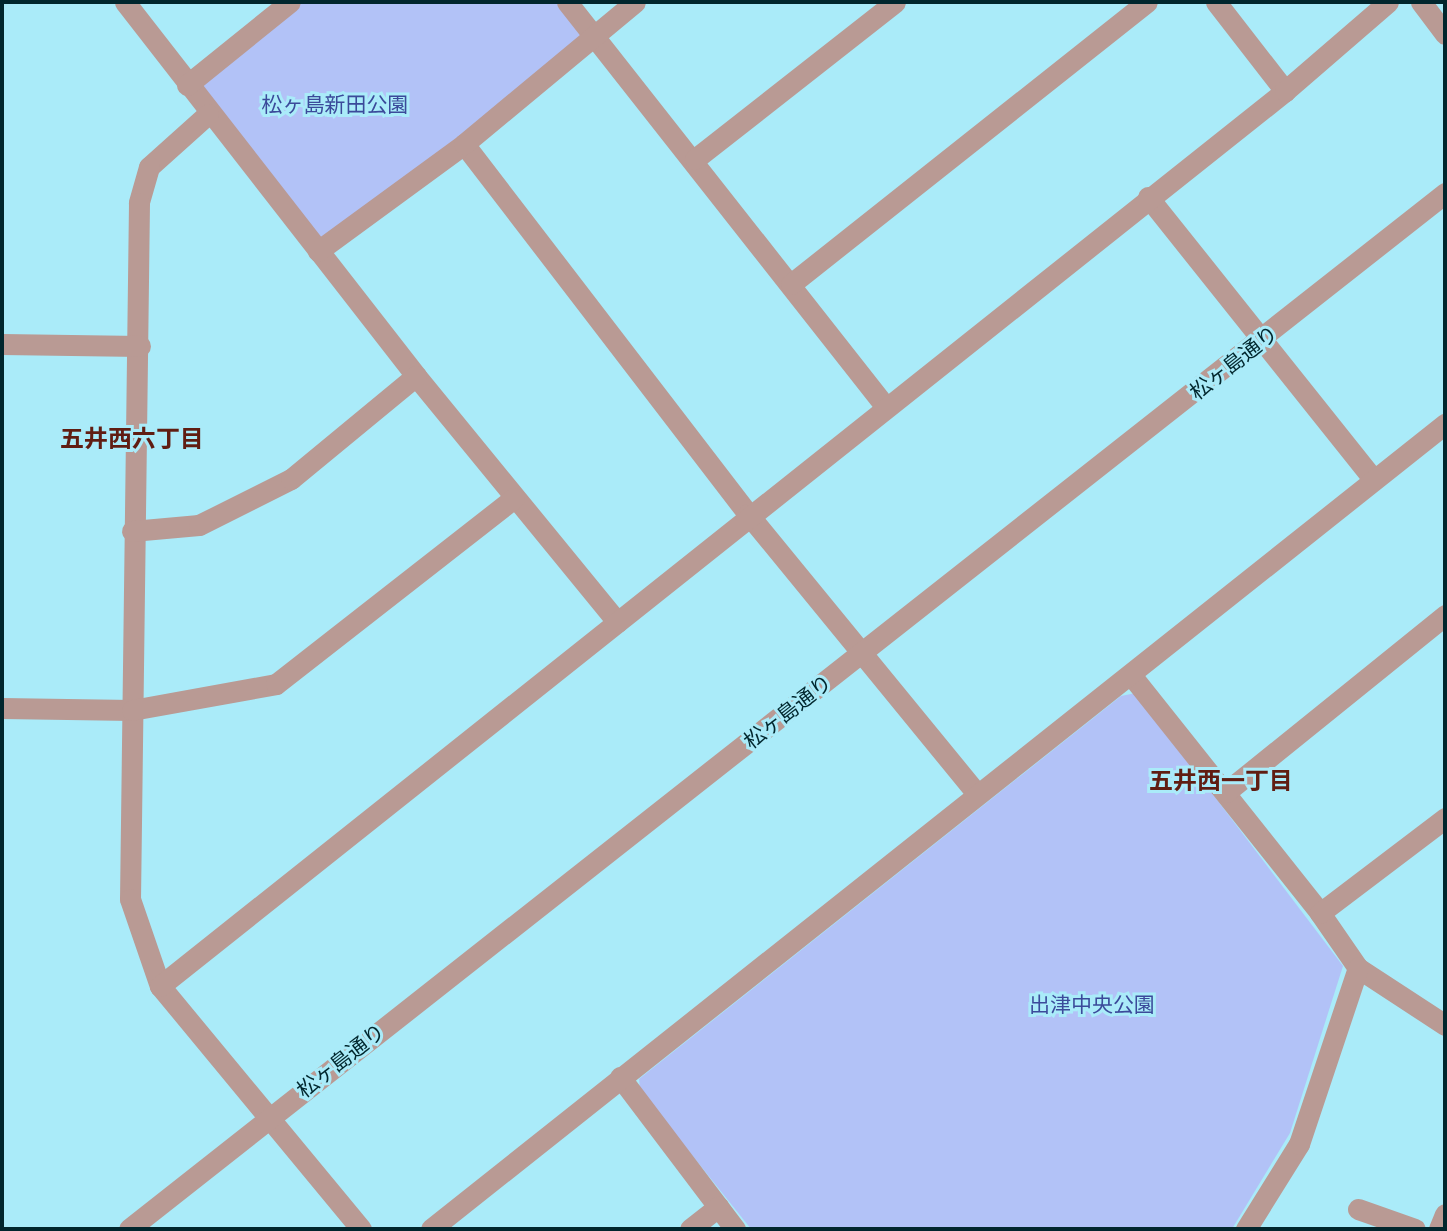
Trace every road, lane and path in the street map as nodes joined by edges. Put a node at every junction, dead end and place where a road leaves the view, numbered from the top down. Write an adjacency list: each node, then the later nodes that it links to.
1 (290, 2): 12 (street)
2 (567, 2): 10 (street)
3 (635, 2): 10 (street)
4 (895, 2): 16 (street)
5 (1147, 2): 20 (street)
6 (1216, 2): 13 (street)
7 (1388, 2): 13 (street)
8 (1420, 2): 11 (street)
9 (134, 5): 12 (street)
10 (593, 34): 15 (street); 16 (street)
11 (1445, 34)
12 (187, 85): 14 (street)
13 (1285, 91): 18 (street)
14 (208, 114): 19 (street); 23 (street)
15 (464, 144): 19 (street); 29 (street)
16 (695, 159): 20 (street)
17 (1445, 193): 21 (street, 松ヶ島通り)
18 (1148, 197): 21 (street); 25 (street)
19 (318, 251): 24 (street)
20 (790, 284): 25 (street)
21 (1262, 341): 27 (street); 33 (street, 松ヶ島通り)
22 (2, 344): 23 (street)
23 (139, 346): 30 (street)
24 (416, 376): 28 (street); 30 (street)
25 (885, 406): 29 (street)
26 (1445, 424): 27 (street)
27 (1372, 478): 34 (street)
28 (514, 498): 32 (street); 36 (street)
29 (748, 514): 32 (street); 33 (street)
30 (132, 531): 36 (street)
31 (1445, 615): 37 (street)
32 (617, 622): 42 (street)
33 (863, 653): 38 (street); 45 (street, 松ヶ島通り)
34 (1131, 675): 37 (street); 38 (street)
35 (2, 708): 36 (street)
36 (132, 710): 42 (street)
37 (1226, 792): 40 (street)
38 (977, 794): 44 (street)
39 (1445, 818): 40 (street)
40 (1320, 912): 41 (street)
41 (1358, 968): 43 (street); 54 (street)
42 (160, 986): 45 (street)
43 (1445, 1025)
44 (620, 1077): 46 (street); 51 (street)
45 (272, 1115): 49 (street, 松ヶ島通り); 50 (street)
46 (718, 1207): 52 (street); 53 (street)
47 (1358, 1209): 55 (street)
48 (1445, 1214): 56 (street)
49 (129, 1229)
50 (361, 1229)
51 (431, 1229)
52 (690, 1229)
53 (734, 1229)
54 (1246, 1229)
55 (1415, 1229)
56 (1439, 1229)

